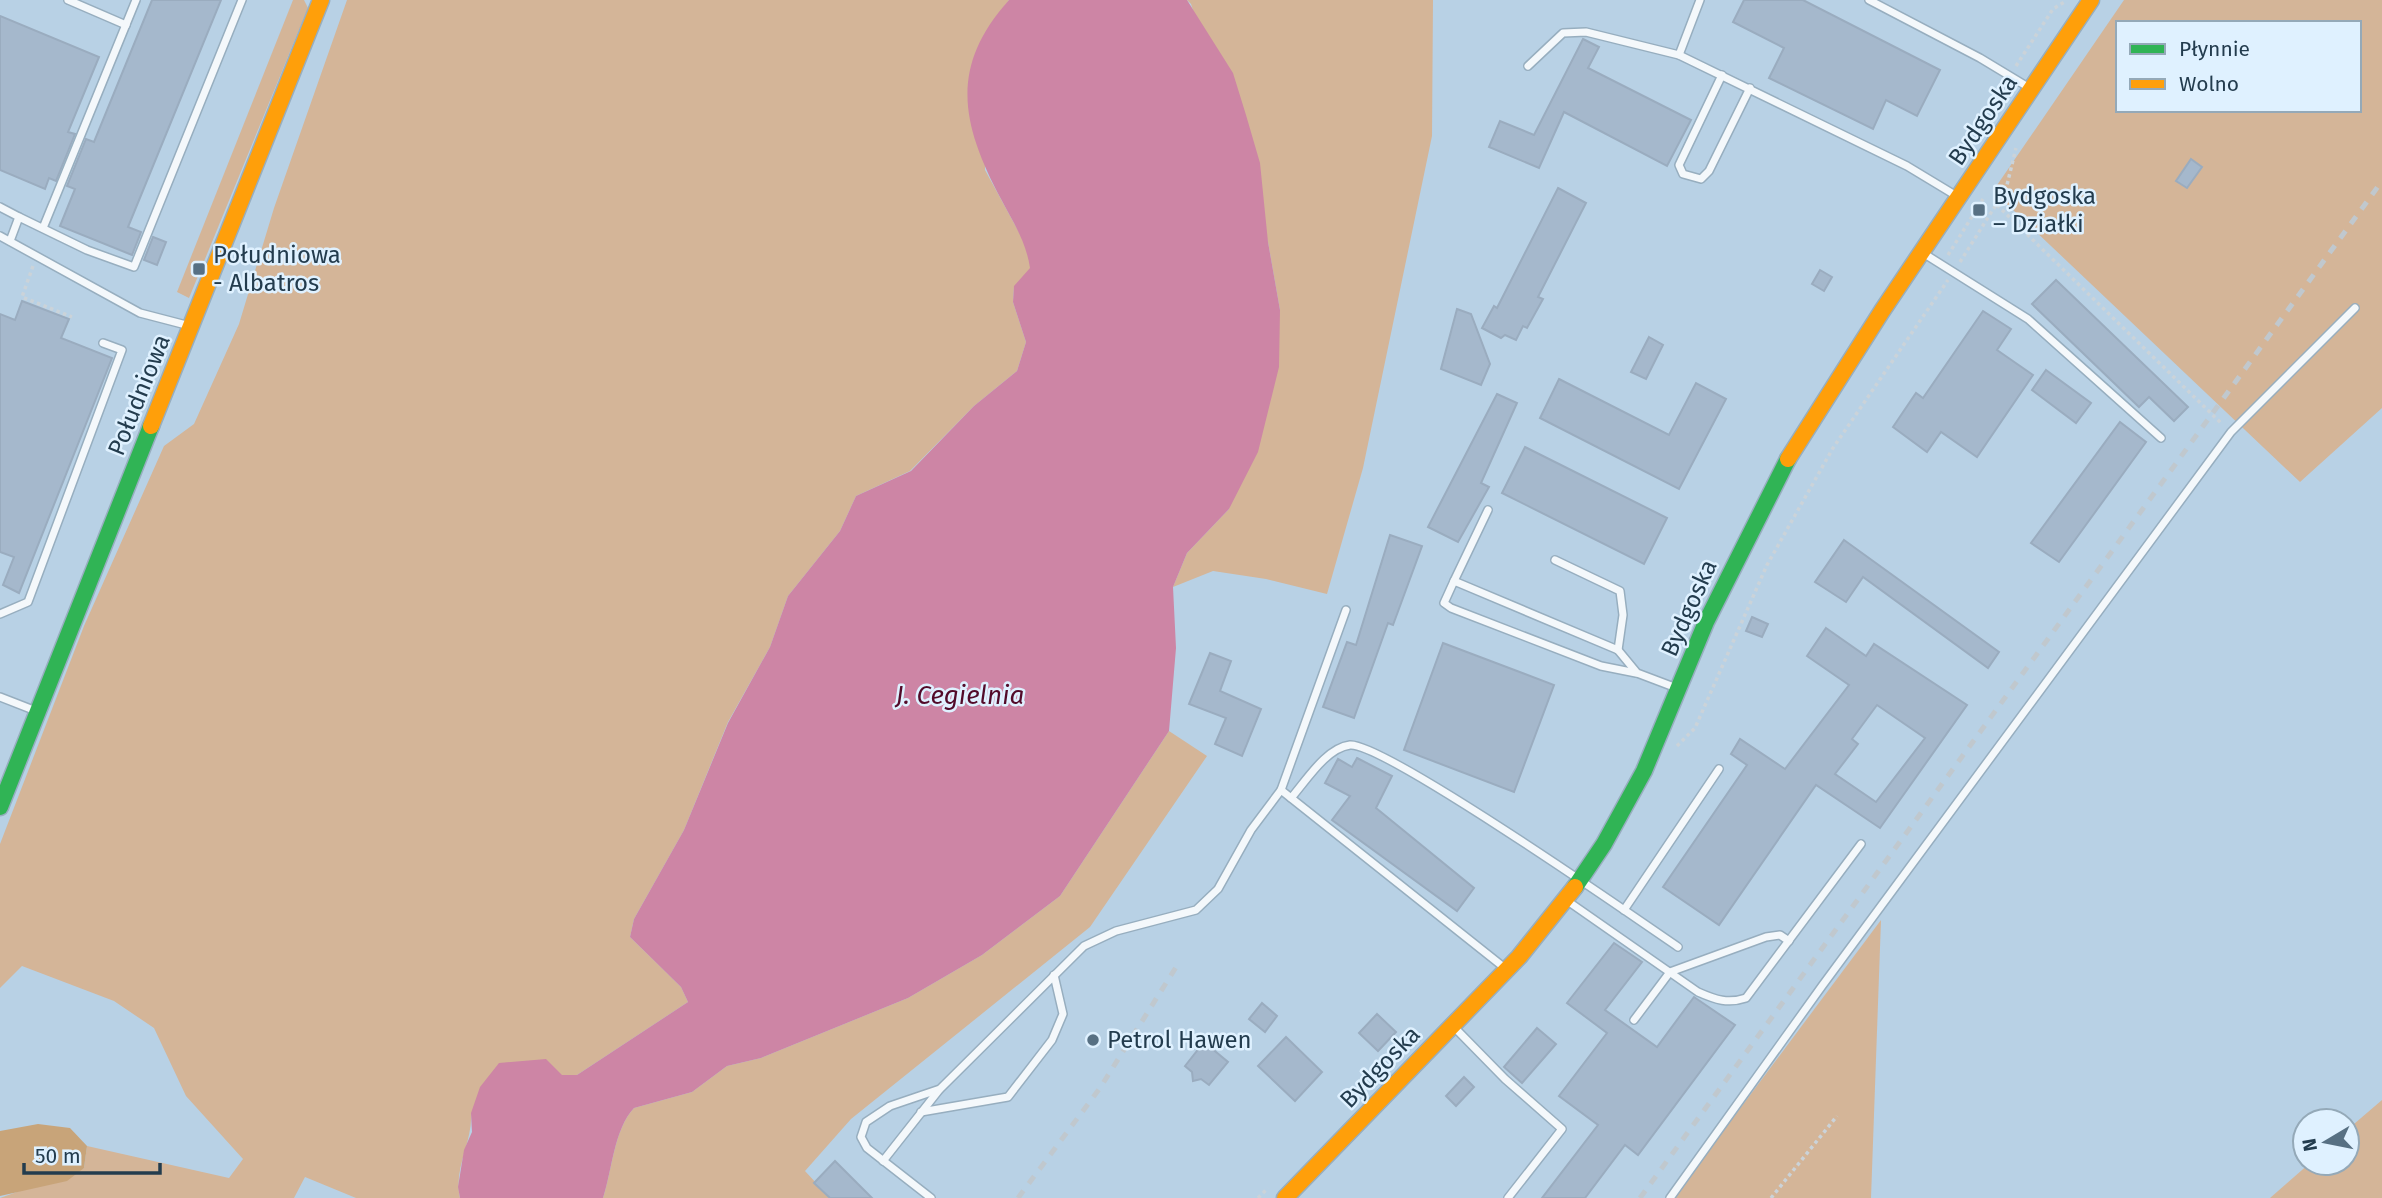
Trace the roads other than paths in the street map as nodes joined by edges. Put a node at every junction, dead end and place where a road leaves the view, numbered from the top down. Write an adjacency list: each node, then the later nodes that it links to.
1 (68, 0): 8 (lane)
2 (136, 0): 8 (lane)
3 (242, 0): 17 (lane)
4 (321, 0): 22 (street, Południowa)
5 (1700, 0): 9 (lane)
6 (1869, 0): 13 (lane)
7 (2087, 2): 13 (street, Bydgoska)
8 (126, 25): 17 (lane)
9 (1679, 55): 10 (lane); 11 (lane)
10 (1528, 66)
11 (1722, 75): 12 (lane); 12 (lane)
12 (1750, 88): 14 (lane)
13 (2031, 89): 14 (street, Bydgoska)
14 (1958, 198): 20 (street, Bydgoska)
15 (0, 207): 16 (lane)
16 (19, 217): 17 (lane); 19 (lane)
17 (43, 228)
18 (0, 236): 19 (lane)
19 (10, 241): 22 (lane)
20 (1923, 252): 24 (lane); 32 (street, Bydgoska)
21 (2355, 309): 56 (lane)
22 (191, 326): 34 (street, Południowa)
23 (103, 343): 29 (lane)
24 (2161, 438)
25 (1488, 510): 27 (lane)
26 (1555, 560): 30 (lane)
27 (1454, 581): 30 (lane); 31 (lane)
28 (1346, 611): 36 (lane)
29 (0, 614)
30 (1618, 650): 31 (lane)
31 (1637, 673): 32 (lane)
32 (1678, 689): 40 (street, Bydgoska)
33 (0, 697): 34 (lane)
34 (37, 711): 38 (street, Południowa)
35 (1719, 769): 42 (lane)
36 (1281, 790): 37 (lane); 47 (lane)
37 (1291, 798): 40 (lane); 45 (lane)
38 (0, 807)
39 (1861, 844): 43 (lane)
40 (1580, 880): 41 (street, Bydgoska); 42 (lane)
41 (1566, 900): 45 (street, Bydgoska); 46 (lane)
42 (1624, 910): 44 (lane)
43 (1789, 941): 46 (lane); 46 (lane)
44 (1678, 947)
45 (1506, 969): 49 (street, Bydgoska)
46 (1670, 972): 48 (lane)
47 (1054, 975): 50 (lane); 51 (lane)
48 (1634, 1020)
49 (1452, 1025): 54 (street, Bydgoska); 55 (lane)
50 (940, 1089): 51 (lane); 52 (lane)
51 (921, 1112): 52 (lane)
52 (883, 1161): 53 (lane)
53 (931, 1198)
54 (1285, 1198)
55 (1508, 1198)
56 (1670, 1198)

